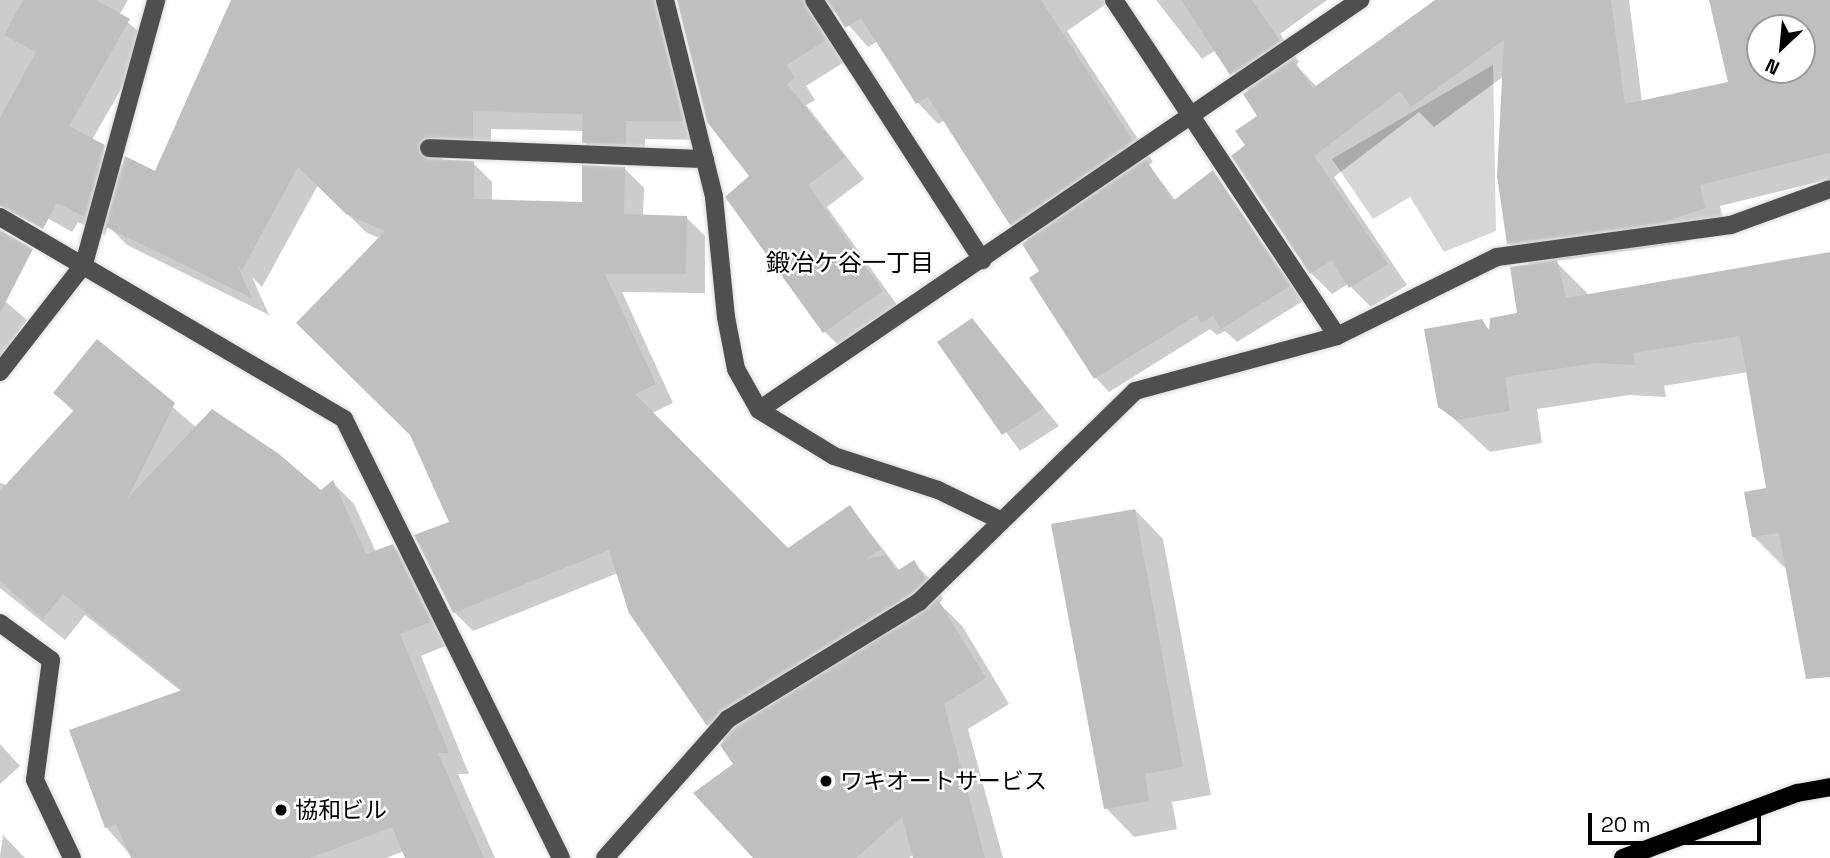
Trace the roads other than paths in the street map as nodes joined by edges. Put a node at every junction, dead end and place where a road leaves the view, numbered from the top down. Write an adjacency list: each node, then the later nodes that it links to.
1 (156, 0): 12 (street)
2 (665, 0): 8 (street)
3 (814, 0): 11 (street)
4 (1114, 0): 6 (street)
5 (1360, 0): 6 (street)
6 (1193, 115): 11 (street); 13 (street)
7 (429, 148): 8 (street)
8 (705, 159): 15 (street)
9 (1830, 189): 13 (street)
10 (0, 217): 12 (street)
11 (982, 260): 15 (street)
12 (84, 264): 14 (street); 20 (street)
13 (1337, 336): 16 (street)
14 (0, 372)
15 (759, 410): 16 (street)
16 (1000, 520): 21 (street)
17 (0, 623): 19 (street)
18 (1830, 787): 22 (main road)
19 (72, 858)
20 (561, 858)
21 (605, 858)
22 (1623, 858)

